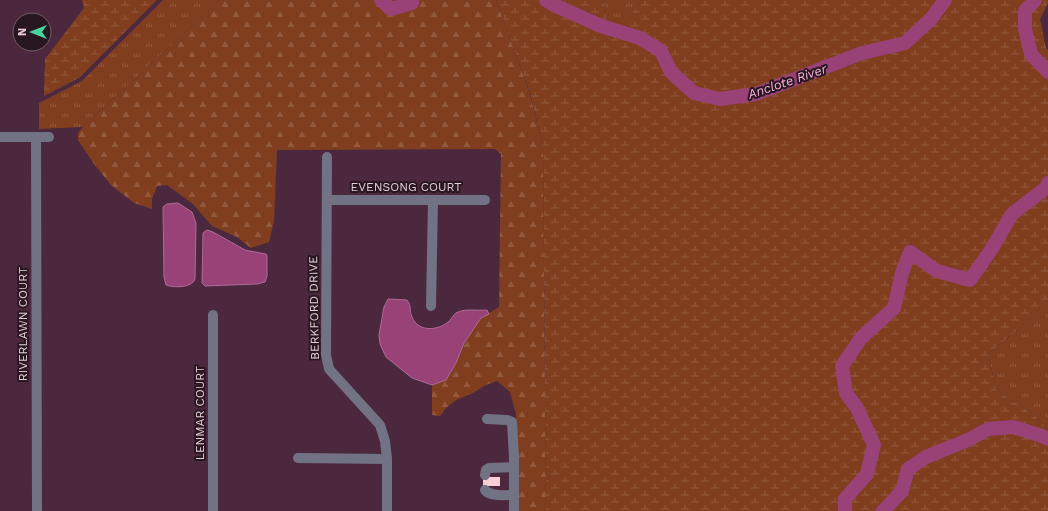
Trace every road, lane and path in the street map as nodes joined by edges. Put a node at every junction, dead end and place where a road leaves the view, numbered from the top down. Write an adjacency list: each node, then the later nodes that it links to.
1 (49, 137): 3 (street)
2 (0, 138): 3 (street)
3 (36, 138): 17 (street, RIVERLAWN COURT)
4 (327, 157): 5 (street, BERKFORD DRIVE)
5 (327, 200): 6 (street, EVENSONG COURT); 12 (street, BERKFORD DRIVE)
6 (432, 200): 7 (street, EVENSONG COURT); 8 (street)
7 (485, 200)
8 (431, 306)
9 (213, 315): 18 (street, LENMAR COURT)
10 (487, 419): 13 (street)
11 (298, 458): 12 (street)
12 (387, 459): 19 (street, BERKFORD DRIVE)
13 (514, 463): 14 (street); 16 (street)
14 (485, 475)
15 (485, 490): 16 (street)
16 (514, 495): 20 (street)
17 (37, 511)
18 (213, 511)
19 (387, 511)
20 (514, 511)

